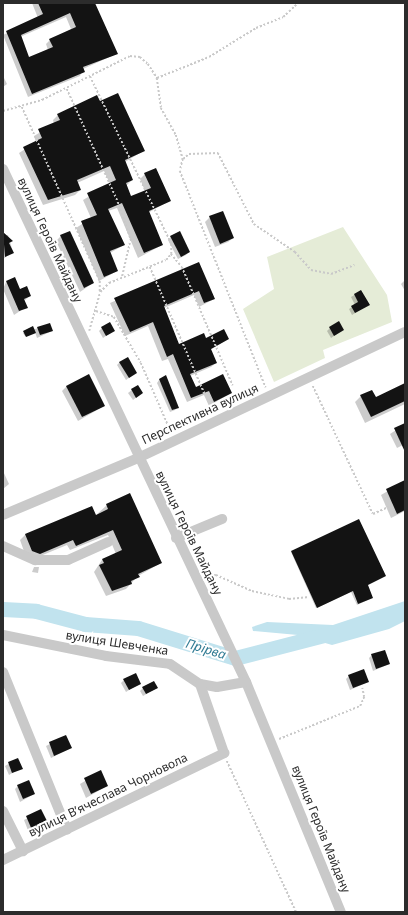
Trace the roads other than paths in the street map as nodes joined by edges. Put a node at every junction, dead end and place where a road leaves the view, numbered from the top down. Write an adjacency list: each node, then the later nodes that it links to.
1 (3, 169): 3 (street, вулиця Героїв Майдану)
2 (405, 332): 3 (street, Перспективна вулиця)
3 (138, 458): 4 (street, Перспективна вулиця); 6 (street, вулиця Героїв Майдану)
4 (3, 515)
5 (222, 519): 6 (street)
6 (176, 538): 11 (street, вулиця Героїв Майдану)
7 (108, 542): 8 (street)
8 (3, 546)
9 (3, 635): 12 (street, вулиця Шевченка)
10 (3, 672): 14 (street)
11 (246, 682): 12 (street, вулиця Шевченка); 17 (street, вулиця Героїв Майдану)
12 (200, 684): 14 (street, вулиця Вʼячеслава Чорновола)
13 (3, 810): 15 (street)
14 (67, 830): 15 (street, вулиця Вʼячеслава Чорновола)
15 (23, 851): 16 (street, вулиця Вʼячеслава Чорновола)
16 (3, 860)
17 (341, 912)

